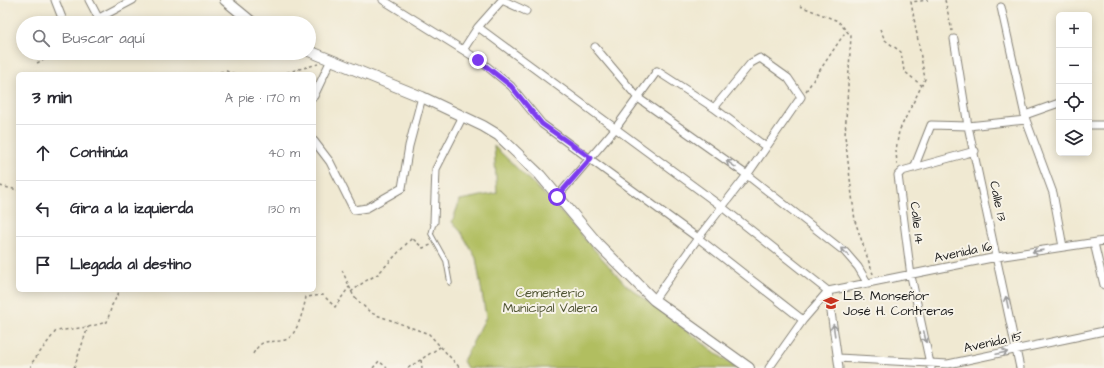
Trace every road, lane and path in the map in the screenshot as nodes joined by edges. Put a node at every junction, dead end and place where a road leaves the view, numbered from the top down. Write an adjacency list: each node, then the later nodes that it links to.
1 (55, 0): 11 (street)
2 (89, 0): 12 (street)
3 (133, 0): 13 (street)
4 (225, 0): 14 (main road)
5 (383, 0): 20 (street)
6 (928, 0): 26 (path)
7 (945, 0): 18 (path)
8 (800, 6): 17 (path)
9 (1001, 7): 34 (street)
10 (526, 12): 15 (street)
11 (61, 16)
12 (97, 16)
13 (108, 16)
14 (244, 16)
15 (478, 27): 20 (street); 38 (street)
16 (880, 29): 26 (path)
17 (846, 30): 29 (path); 59 (path)
18 (954, 39): 37 (street, Calle 13)
19 (595, 47): 30 (street)
20 (463, 50): 42 (street)
21 (316, 54): 23 (main road)
22 (42, 60): 24 (path)
23 (331, 60): 25 (path); 27 (street); 28 (main road)
24 (37, 62)
25 (288, 72)
26 (921, 85): 45 (path)
27 (316, 92)
28 (422, 97): 33 (main road); 39 (street)
29 (801, 97): 32 (street); 40 (street)
30 (638, 98): 32 (street); 38 (street); 44 (street, one-way to 30)
31 (1056, 104): 34 (street)
32 (714, 108): 40 (street)
33 (463, 116): 48 (main road); 50 (street)
34 (1025, 117): 37 (street); 55 (street)
35 (1092, 125): 36 (street)
36 (1104, 125)
37 (968, 126): 41 (street, Calle 13); 43 (street)
38 (615, 129): 42 (street); 49 (street)
39 (316, 144)
40 (766, 147): 44 (street)
41 (975, 152): 43 (street); 56 (street, Calle 13)
42 (591, 158): 48 (street); 51 (street)
43 (914, 168): 45 (street)
44 (747, 175): 49 (street); 61 (street, one-way to 44)
45 (898, 175): 58 (street, Calle 14)
46 (0, 186): 47 (path)
47 (16, 190)
48 (557, 197): 67 (main road)
49 (722, 207): 51 (street); 64 (street)
50 (434, 222): 53 (lane)
51 (698, 238): 67 (street); 68 (street)
52 (1104, 241): 54 (street, Avenida 16)
53 (435, 242): 60 (lane); 66 (path)
54 (1094, 243): 55 (street, Avenida 16); 62 (street)
55 (1063, 247): 56 (street, Avenida 16, one-way to 56)
56 (997, 257): 58 (street, Avenida 16); 72 (street, Calle 13, one-way to 56)
57 (342, 270): 63 (path)
58 (911, 276): 59 (street, Avenida 16); 76 (street, Calle 14, one-way to 76)
59 (876, 282): 61 (street, Avenida 16)
60 (450, 283)
61 (868, 284): 64 (street, Avenida 16)
62 (1104, 285)
63 (349, 287): 66 (path); 73 (path)
64 (828, 291): 68 (street); 74 (street, one-way to 64)
65 (118, 292): 69 (path)
66 (351, 292): 71 (path)
67 (654, 300): 84 (main road)
68 (804, 320): 85 (street)
69 (88, 327): 77 (path); 78 (path)
70 (1104, 330): 72 (street, Avenida 15)
71 (440, 347): 75 (path); 83 (path)
72 (1016, 350): 76 (street, Avenida 15, one-way to 72); 87 (street, Calle 13)
73 (252, 354)
74 (838, 358): 76 (street, Avenida 15); 86 (street)
75 (421, 360): 81 (path); 82 (path)
76 (931, 365)
77 (31, 368)
78 (74, 368)
79 (373, 368): 80 (path)
80 (387, 368)
81 (408, 368)
82 (422, 368)
83 (460, 368)
84 (749, 368)
85 (769, 368)
86 (840, 368)
87 (1020, 368)

